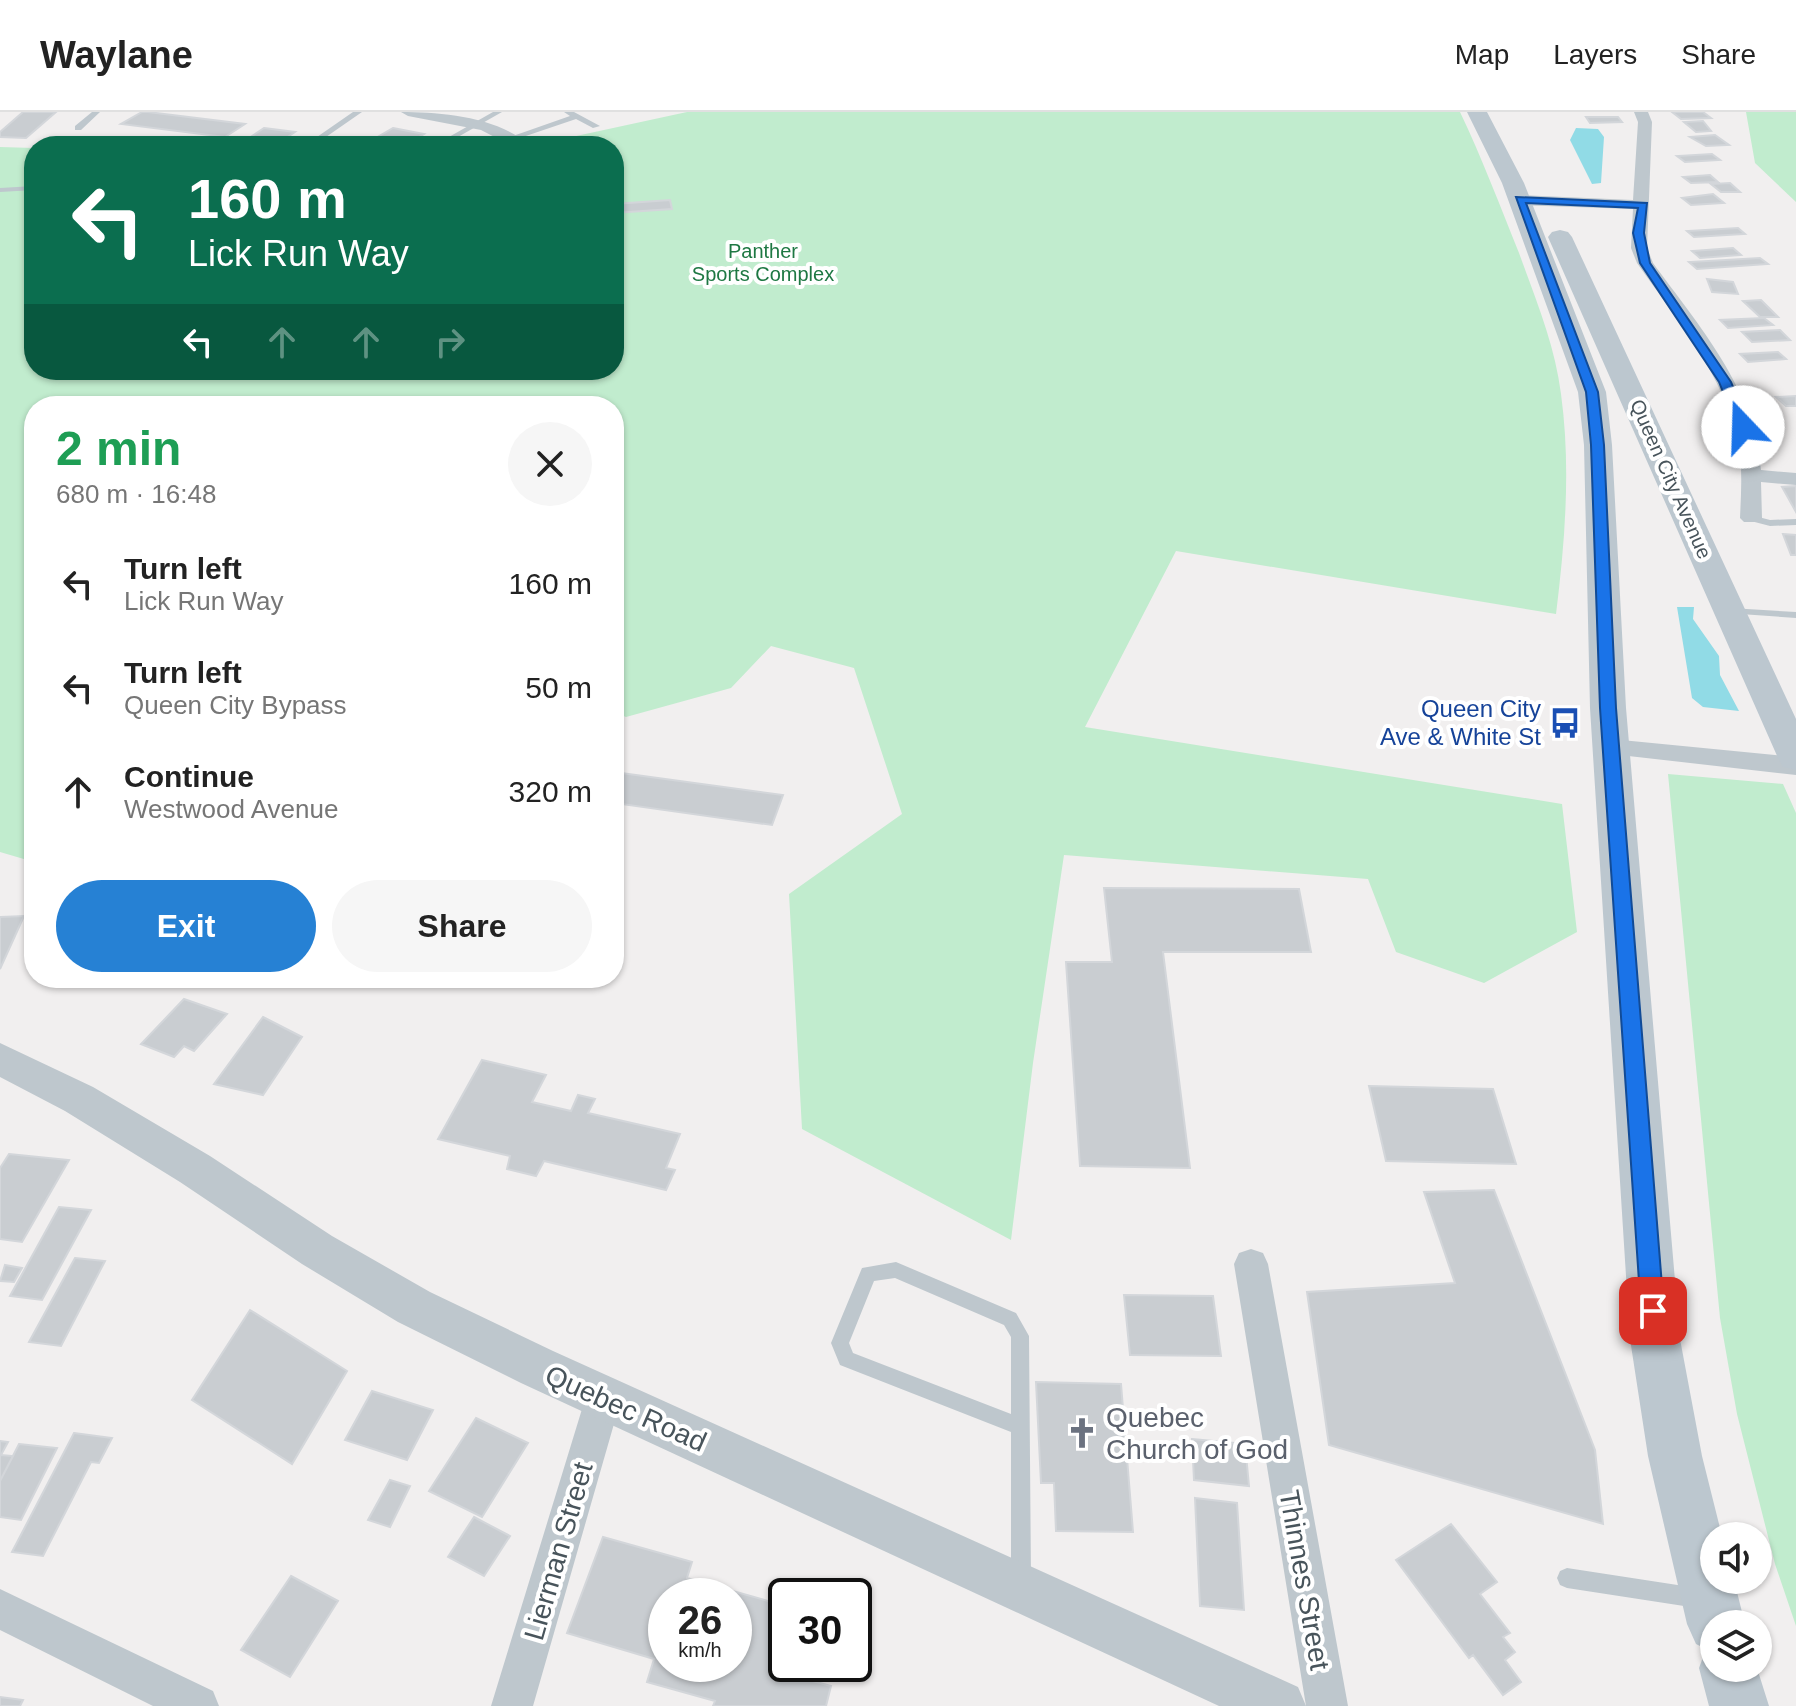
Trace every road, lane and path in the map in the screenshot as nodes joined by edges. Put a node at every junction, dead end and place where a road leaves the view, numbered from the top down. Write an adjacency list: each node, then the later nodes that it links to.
1 (96, 112): 12 (lane)
2 (358, 112): 13 (lane)
3 (408, 112): 8 (street)
4 (498, 112): 10 (lane)
5 (568, 112): 9 (lane)
6 (1477, 112): 19 (main road)
7 (1641, 112): 20 (street)
8 (450, 115): 10 (street)
9 (577, 116): 11 (lane); 16 (lane)
10 (473, 124): 14 (lane); 15 (street)
11 (596, 126)
12 (78, 128)
13 (323, 136)
14 (453, 136)
15 (502, 136)
16 (531, 136)
17 (24, 189): 18 (lane)
18 (0, 190)
19 (1534, 195): 20 (street); 25 (main road, Queen City Avenue); 27 (main road)
20 (1643, 205): 21 (street)
21 (1751, 475): 22 (street); 23 (street)
22 (1796, 479)
23 (1751, 518): 24 (lane)
24 (1796, 522)
25 (1730, 611): 26 (lane); 28 (main road, Queen City Avenue)
26 (1796, 615)
27 (1611, 747): 29 (street); 38 (main road)
28 (1796, 758)
29 (1796, 766)
30 (0, 1059): 32 (street, Quebec Road)
31 (1251, 1264): 43 (street, Thinnes Street)
32 (604, 1396): 35 (street, Quebec Road); 41 (street, Lierman Street)
33 (1020, 1426): 33 (lane); 35 (lane)
34 (1567, 1578): 37 (lane)
35 (1021, 1590): 42 (street, Quebec Road)
36 (0, 1609): 40 (street)
37 (1704, 1610)
38 (1713, 1610)
39 (1732, 1682): 44 (main road)
40 (198, 1706)
41 (512, 1706)
42 (1279, 1706)
43 (1327, 1706)
44 (1739, 1706)

